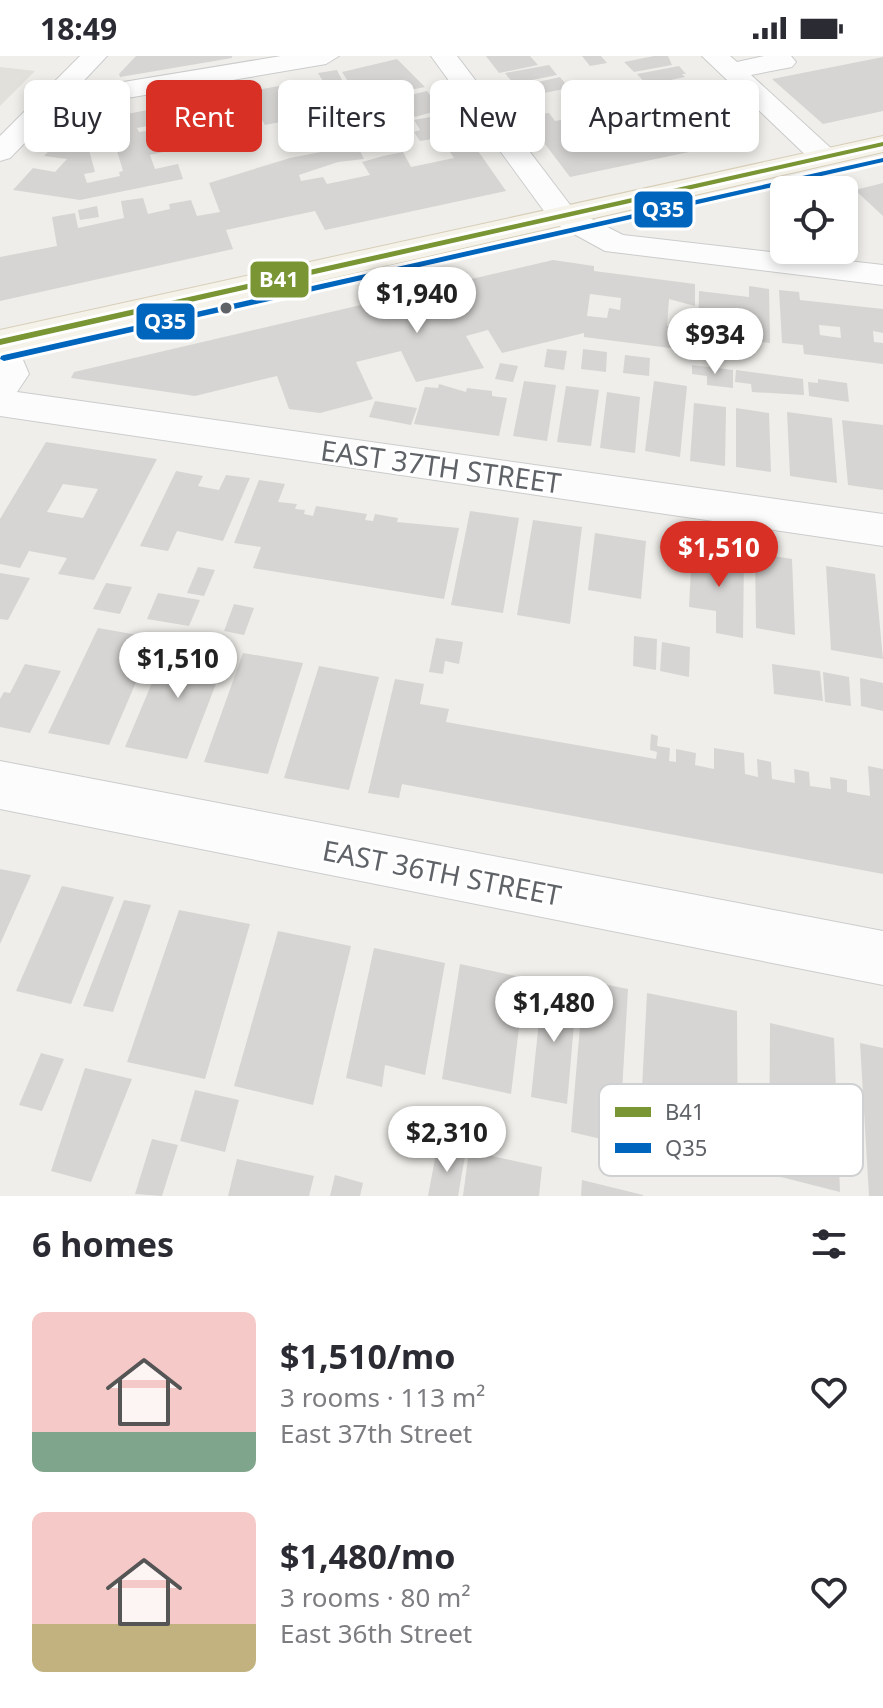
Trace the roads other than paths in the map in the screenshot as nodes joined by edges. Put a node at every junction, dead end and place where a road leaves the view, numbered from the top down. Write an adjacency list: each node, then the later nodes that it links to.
1 (326, 56): 8 (street)
2 (444, 56): 13 (street)
3 (777, 56): 6 (street)
4 (61, 58): 5 (street)
5 (91, 59): 7 (street)
6 (723, 64): 12 (street)
7 (70, 80)
8 (130, 89)
9 (24, 128): 11 (street)
10 (883, 144): 12 (main road)
11 (0, 152)
12 (824, 157): 13 (main road)
13 (563, 216): 14 (street); 15 (main road)
14 (883, 275)
15 (0, 342): 16 (street)
16 (0, 390)
17 (0, 403): 18 (street, EAST 37TH STREET)
18 (883, 530)
19 (0, 785): 20 (street, EAST 36TH STREET)
20 (883, 958)

